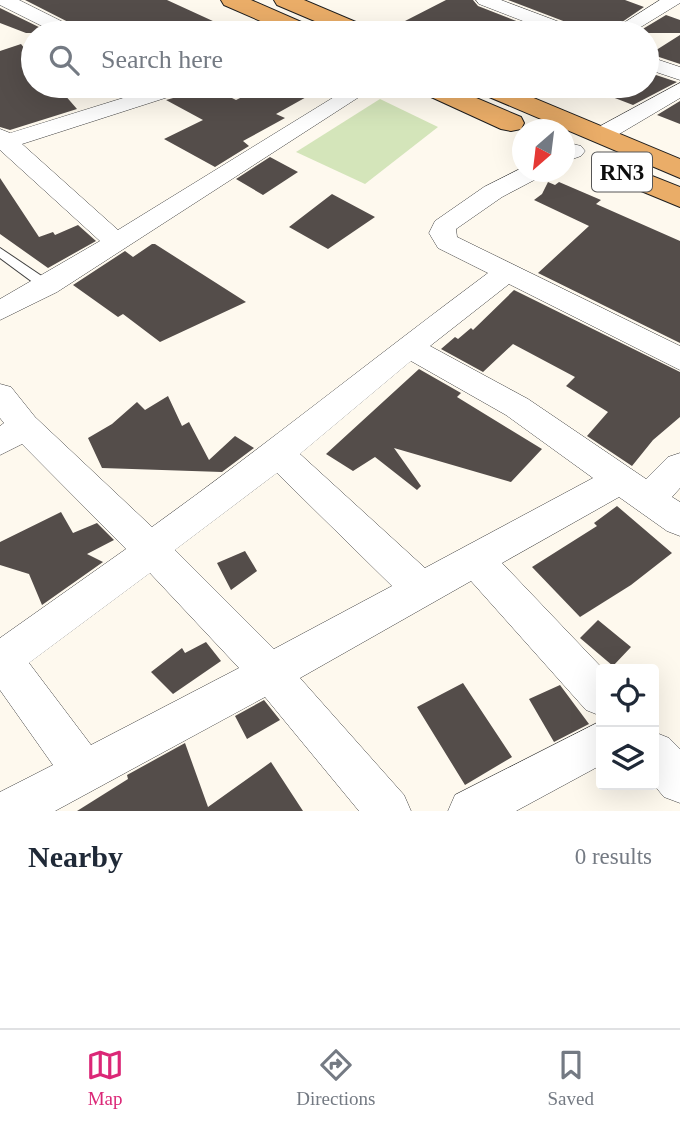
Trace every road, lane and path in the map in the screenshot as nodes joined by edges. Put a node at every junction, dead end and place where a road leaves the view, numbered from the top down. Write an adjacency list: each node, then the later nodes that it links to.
1 (6, 0): 6 (street); 9 (street)
2 (232, 0): 10 (highway)
3 (485, 0): 7 (street)
4 (640, 0): 8 (street)
5 (289, 1): 11 (highway)
6 (0, 2)
7 (510, 3): 12 (street)
8 (667, 4): 13 (street)
9 (47, 21)
10 (280, 21)
11 (335, 21)
12 (547, 21)
13 (638, 21)
14 (659, 66): 15 (street)
15 (680, 74)
16 (680, 89): 22 (street)
17 (138, 98): 23 (street)
18 (347, 98): 28 (street)
19 (453, 98): 21 (highway)
20 (513, 98): 22 (highway, RN3)
21 (512, 124)
22 (601, 135): 25 (highway, RN3)
23 (2, 140): 28 (street)
24 (575, 154): 27 (highway, RN3)
25 (680, 169)
26 (514, 182): 30 (street)
27 (680, 198)
28 (116, 242): 31 (street)
29 (0, 252): 31 (lane)
30 (506, 273): 33 (street); 34 (street)
31 (47, 286): 32 (street)
32 (0, 311)
33 (409, 347): 37 (street); 39 (street)
34 (680, 359)
35 (0, 395): 36 (street)
36 (12, 434): 41 (street)
37 (278, 454): 41 (street); 43 (street)
38 (680, 466): 39 (street)
39 (633, 490): 40 (street); 42 (street)
40 (680, 522)
41 (152, 551): 44 (street); 45 (street)
42 (475, 560): 43 (street); 46 (street)
43 (422, 590): 45 (street)
44 (1, 659): 49 (street)
45 (270, 673): 49 (street); 52 (street)
46 (596, 691)
47 (596, 745): 53 (street)
48 (659, 758): 50 (street)
49 (84, 771): 51 (street)
50 (680, 781)
51 (10, 811)
52 (388, 811)
53 (471, 811)

